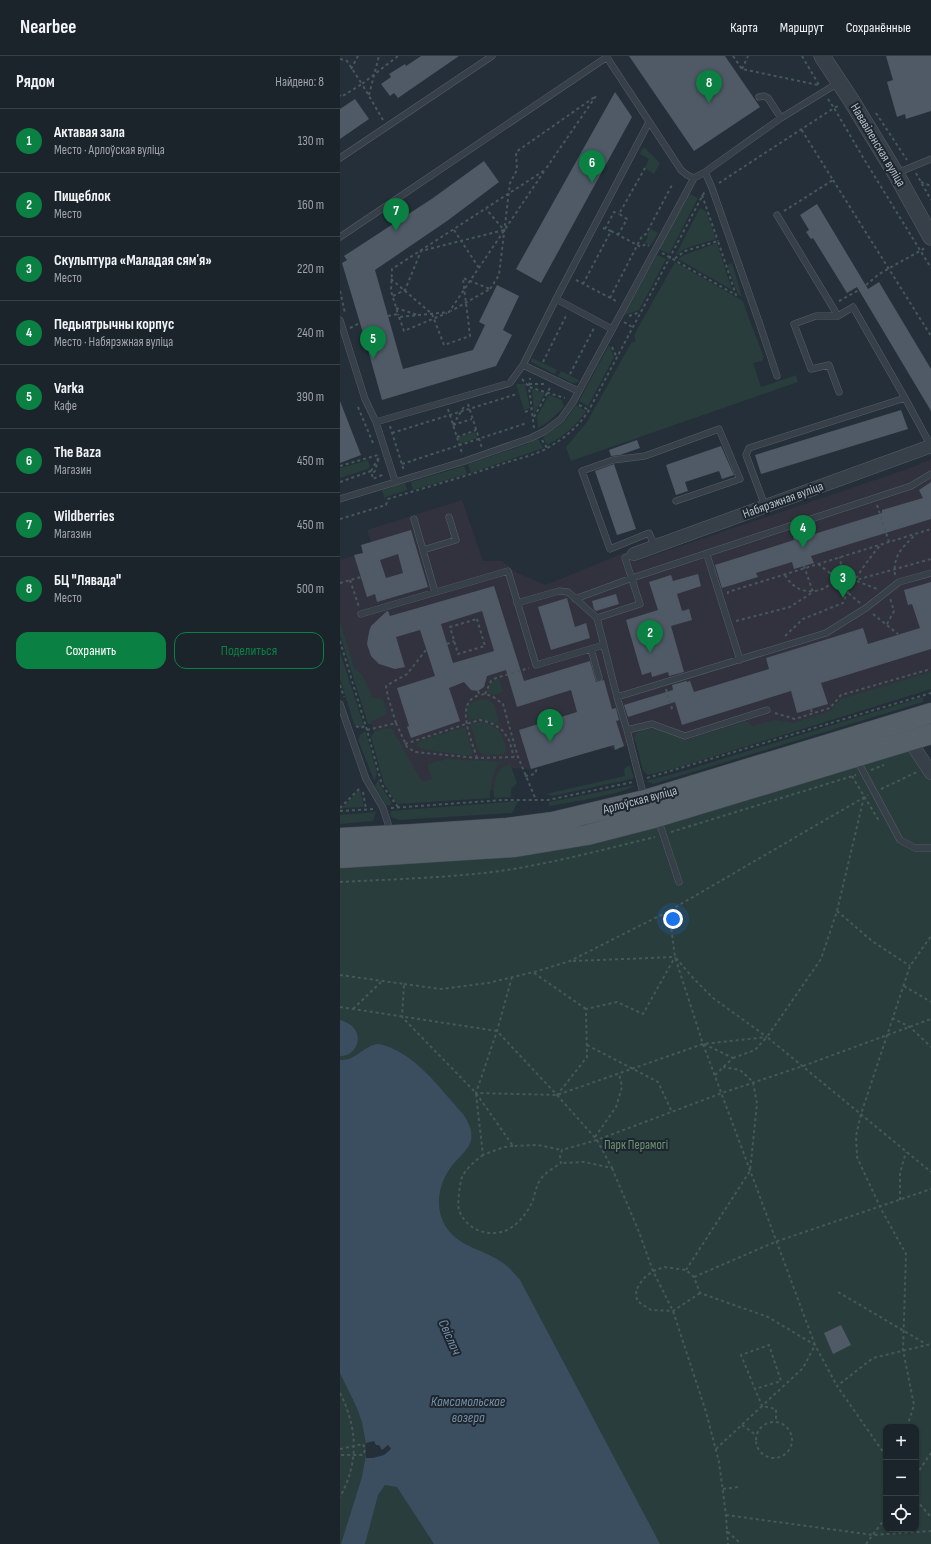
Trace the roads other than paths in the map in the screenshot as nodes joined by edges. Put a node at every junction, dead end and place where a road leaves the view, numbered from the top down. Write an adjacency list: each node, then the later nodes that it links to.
1 (492, 56): 8 (lane)
2 (822, 56): 4 (street, Нававіленская вуліца)
3 (606, 57): 7 (lane); 14 (lane)
4 (838, 82): 6 (lane); 11 (street, Нававіленская вуліца)
5 (758, 97): 6 (lane)
6 (781, 118): 10 (lane)
7 (649, 122): 12 (lane); 16 (lane)
8 (340, 158)
9 (931, 159): 11 (lane)
10 (705, 172): 12 (lane); 21 (lane)
11 (896, 174): 15 (street, Нававіленская вуліца)
12 (694, 178): 19 (lane)
13 (778, 215): 17 (lane)
14 (340, 237)
15 (928, 242)
16 (556, 299): 19 (lane); 20 (lane)
17 (838, 316): 23 (lane); 24 (lane)
18 (340, 320): 25 (lane)
19 (612, 329): 22 (lane)
20 (523, 365): 22 (lane); 25 (lane)
21 (777, 376)
22 (578, 392): 28 (lane)
23 (839, 392)
24 (905, 398): 26 (lane); 31 (lane)
25 (376, 422): 28 (lane)
26 (931, 446): 31 (street, Набярэжная вуліца)
27 (931, 474): 37 (lane)
28 (395, 482): 29 (lane)
29 (340, 499)
30 (676, 501): 34 (lane)
31 (765, 506): 34 (street, Набярэжная вуліца)
32 (449, 517): 35 (lane)
33 (414, 519): 35 (lane)
34 (655, 547): 36 (street, Набярэжная вуліца)
35 (423, 550): 40 (lane)
36 (634, 554): 39 (lane)
37 (707, 555): 39 (lane); 47 (lane)
38 (931, 573): 47 (lane)
39 (632, 578): 41 (lane); 44 (lane)
40 (436, 592): 42 (lane); 43 (lane)
41 (575, 599): 42 (lane); 44 (lane)
42 (518, 603): 46 (lane)
43 (361, 614)
44 (597, 618): 45 (lane)
45 (604, 645): 46 (lane); 49 (lane)
46 (591, 649): 48 (lane)
47 (740, 660): 49 (lane)
48 (599, 678)
49 (616, 697): 54 (lane)
50 (340, 704): 52 (lane)
51 (767, 710): 54 (lane)
52 (341, 711): 62 (lane)
53 (931, 713): 59 (main road, Арлоўская вуліца)
54 (627, 730): 59 (lane)
55 (931, 734): 56 (main road, Арлоўская вуліца)
56 (910, 741): 57 (main road, Арлоўская вуліца); 58 (street)
57 (856, 757): 59 (main road, Арлоўская вуліца); 63 (lane)
58 (929, 770)
59 (646, 810): 60 (main road, Арлоўская вуліца); 64 (main road, Арлоўская вуліца); 67 (lane)
60 (415, 834): 62 (main road, Арлоўская вуліца); 64 (main road)
61 (340, 838): 62 (main road, Арлоўская вуліца)
62 (388, 841): 65 (lane)
63 (931, 848)
64 (406, 854): 65 (main road, Арлоўская вуліца)
65 (362, 857): 66 (main road, Арлоўская вуліца)
66 (340, 858)
67 (679, 882)

